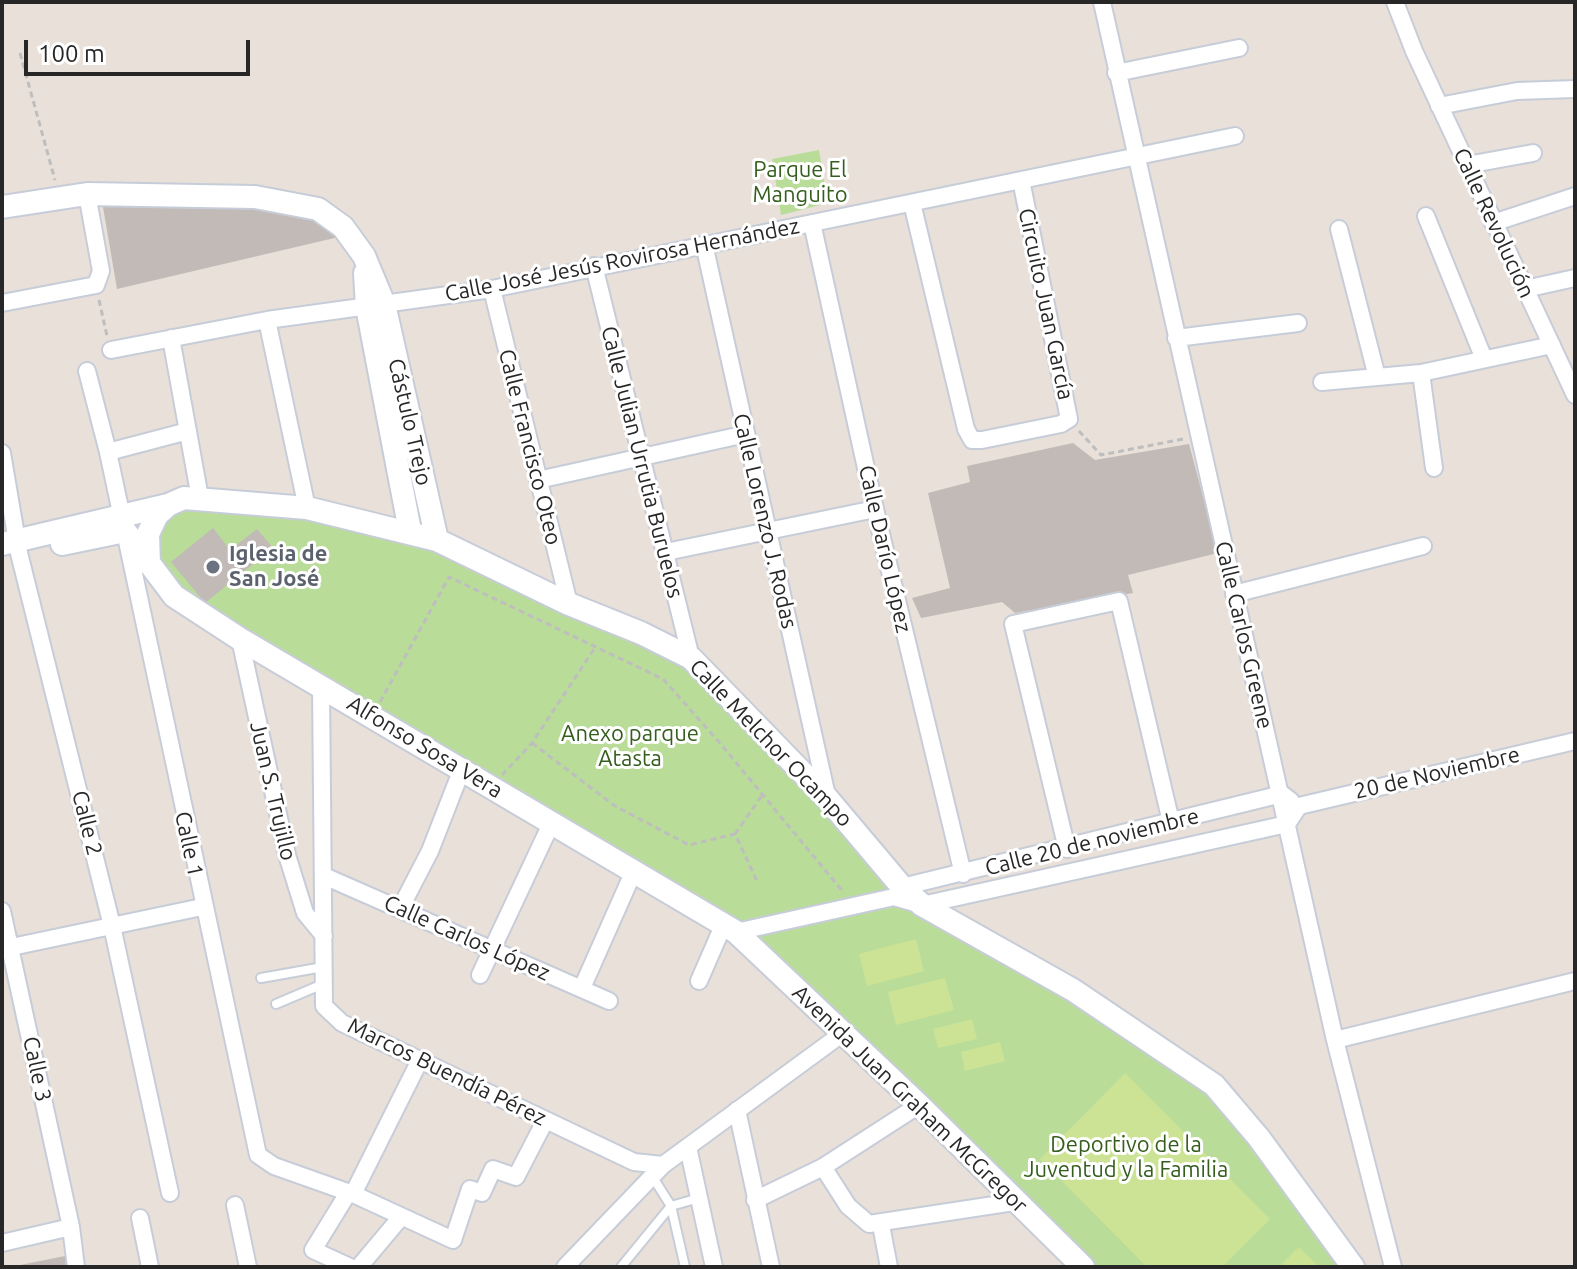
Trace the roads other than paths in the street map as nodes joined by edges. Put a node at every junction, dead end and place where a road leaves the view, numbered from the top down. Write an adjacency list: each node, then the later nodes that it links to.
1 (1102, 2): 4 (street, Calle Carlos Greene)
2 (1395, 2): 6 (street, Calle Revolución)
3 (1239, 48): 4 (street)
4 (1116, 73): 9 (street, Calle Carlos Greene)
5 (1575, 89): 6 (street)
6 (1439, 106): 10 (street, Calle Revolución)
7 (1235, 136): 9 (street, Calle José Jesús Rovirosa Hernández)
8 (1533, 153): 10 (street)
9 (1134, 156): 11 (street, Calle José Jesús Rovirosa Hernández); 30 (street, Calle Carlos Greene)
10 (1467, 165): 18 (street, Calle Revolución)
11 (1021, 180): 14 (street, Calle José Jesús Rovirosa Hernández); 14 (street, Circuito Juan García)
12 (87, 194): 15 (street); 25 (street); 26 (street)
13 (1575, 196): 18 (street)
14 (912, 203): 17 (street, Calle José Jesús Rovirosa Hernández)
15 (2, 207)
16 (1426, 216): 33 (street)
17 (812, 223): 20 (street, Calle José Jesús Rovirosa Hernández); 49 (street, Calle Darío López)
18 (1493, 223): 24 (street, Calle Revolución)
19 (1339, 229): 36 (street)
20 (704, 244): 21 (street, Calle José Jesús Rovirosa Hernández); 40 (street, Calle Lorenzo J. Rodas)
21 (594, 266): 23 (street, Calle José Jesús Rovirosa Hernández); 43 (street, Calle Julian Urrutia Buruelos)
22 (1575, 278): 24 (street)
23 (492, 289): 26 (street, Calle José Jesús Rovirosa Hernández); 45 (street, Calle Francisco Oteo)
24 (1525, 289): 31 (street, Calle Revolución)
25 (2, 303)
26 (376, 305): 27 (street, Calle José Jesús Rovirosa Hernández); 52 (street, Cástulo Trejo); 53 (street, Cástulo Trejo)
27 (267, 320): 29 (street, Calle José Jesús Rovirosa Hernández); 48 (street)
28 (1298, 323): 30 (street)
29 (171, 338): 32 (street, Calle José Jesús Rovirosa Hernández); 39 (street)
30 (1176, 338): 58 (street, Calle Carlos Greene)
31 (1552, 345): 33 (street); 38 (street, Calle Revolución)
32 (111, 350)
33 (1484, 359): 35 (street)
34 (87, 371): 41 (street, Calle 1)
35 (1421, 373): 36 (street); 44 (street)
36 (1377, 377): 37 (street)
37 (1322, 382)
38 (1575, 395)
39 (188, 431): 41 (street); 46 (street)
40 (746, 434): 43 (street); 51 (street, Calle Lorenzo J. Rodas)
41 (108, 452): 50 (street, Calle 1)
42 (2, 453): 55 (street, Calle 2)
43 (642, 457): 45 (street); 56 (street, Calle Julian Urrutia Buruelos)
44 (1434, 468)
45 (538, 480): 59 (street, Calle Francisco Oteo)
46 (200, 498): 47 (street, Calle Melchor Ocampo); 48 (street, Calle Melchor Ocampo)
47 (168, 505): 50 (street, Calle Melchor Ocampo); 57 (street)
48 (307, 508): 52 (street, Calle Melchor Ocampo)
49 (875, 509): 51 (street); 73 (street, Calle Darío López)
50 (126, 529): 55 (street, Calle Melchor Ocampo); 57 (street, Alfonso Sosa Vera); 77 (street, Calle 1)
51 (767, 530): 56 (street); 66 (street, Calle Lorenzo J. Rodas)
52 (410, 531): 53 (street, Calle Melchor Ocampo)
53 (437, 540): 59 (street, Calle Melchor Ocampo)
54 (1423, 546): 58 (street)
55 (10, 548): 80 (street, Calle 2)
56 (666, 552): 61 (street, Calle Julian Urrutia Buruelos)
57 (150, 567): 60 (street, Alfonso Sosa Vera)
58 (1234, 594): 65 (street, Calle Carlos Greene)
59 (569, 604): 61 (street, Calle Melchor Ocampo)
60 (240, 639): 62 (street, Alfonso Sosa Vera); 82 (street, Juan S. Trujillo)
61 (691, 658): 66 (street, Calle Melchor Ocampo)
62 (321, 686): 64 (street, Alfonso Sosa Vera); 74 (street, Marcos Buendía Pérez)
63 (1575, 741): 67 (street, 20 de Noviembre)
64 (462, 769): 69 (street, Alfonso Sosa Vera); 78 (street)
65 (1282, 794): 67 (street); 68 (street, Calle 20 de noviembre); 70 (street, Calle Carlos Greene)
66 (827, 798): 75 (street, Calle Melchor Ocampo)
67 (1299, 806): 70 (street)
68 (1171, 822): 71 (street, Calle 20 de noviembre); 71 (street)
69 (551, 824): 72 (street, Alfonso Sosa Vera); 84 (street)
70 (1287, 824): 76 (street, Calle 20 de noviembre); 94 (street, Calle Carlos Greene)
71 (1067, 849): 73 (street, Calle 20 de noviembre)
72 (633, 873): 81 (street, Alfonso Sosa Vera); 90 (street)
73 (963, 874): 75 (street, Calle 20 de noviembre)
74 (324, 876): 78 (street, Calle Carlos López); 82 (street, Marcos Buendía Pérez)
75 (898, 892): 76 (street, Calle Melchor Ocampo); 81 (street)
76 (922, 905): 126 (street, Calle Melchor Ocampo)
77 (202, 907): 80 (street); 103 (street, Calle 1)
78 (401, 907): 84 (street, Calle Carlos López)
79 (2, 911): 83 (street, Calle 3)
80 (112, 926): 83 (street); 102 (street, Calle 2)
81 (730, 929): 88 (street); 93 (street, Avenida Juan Graham McGregor)
82 (324, 936): 85 (street, Marcos Buendía Pérez)
83 (6, 948): 112 (street, Calle 3)
84 (492, 950): 86 (street); 90 (street, Calle Carlos López)
85 (324, 975): 87 (lane); 92 (lane); 95 (street, Marcos Buendía Pérez)
86 (480, 975)
87 (261, 978)
88 (699, 981)
89 (1575, 981): 94 (street)
90 (582, 988): 91 (street, Calle Carlos López)
91 (609, 1001)
92 (276, 1004)
93 (843, 1033): 96 (street, Avenida Juan Graham McGregor); 97 (street)
94 (1335, 1040): 127 (street, Calle Carlos Greene)
95 (420, 1060): 98 (street, Marcos Buendía Pérez); 103 (street)
96 (919, 1105): 100 (street); 106 (street, Avenida Juan Graham McGregor)
97 (737, 1110): 99 (street); 105 (street)
98 (545, 1121): 101 (street, Marcos Buendía Pérez); 109 (street)
99 (688, 1147): 101 (street); 104 (street)
100 (823, 1167): 105 (street); 111 (street)
101 (657, 1170): 108 (lane); 119 (street)
102 (170, 1193)
103 (350, 1194): 109 (street); 114 (street)
104 (699, 1198): 108 (lane); 122 (street)
105 (755, 1200): 123 (street)
106 (1014, 1202): 111 (street); 125 (street, Avenida Juan Graham McGregor)
107 (235, 1205): 117 (street)
108 (671, 1206): 120 (lane); 121 (lane)
109 (401, 1217): 118 (street)
110 (140, 1218): 116 (street)
111 (881, 1225): 124 (street)
112 (71, 1227): 113 (street); 115 (street, Calle 3)
113 (2, 1243)
114 (342, 1266)
115 (76, 1267)
116 (150, 1267)
117 (248, 1267)
118 (359, 1267)
119 (565, 1267)
120 (621, 1267)
121 (685, 1267)
122 (714, 1267)
123 (771, 1267)
124 (889, 1267)
125 (1083, 1267)
126 (1353, 1267)
127 (1393, 1267)

